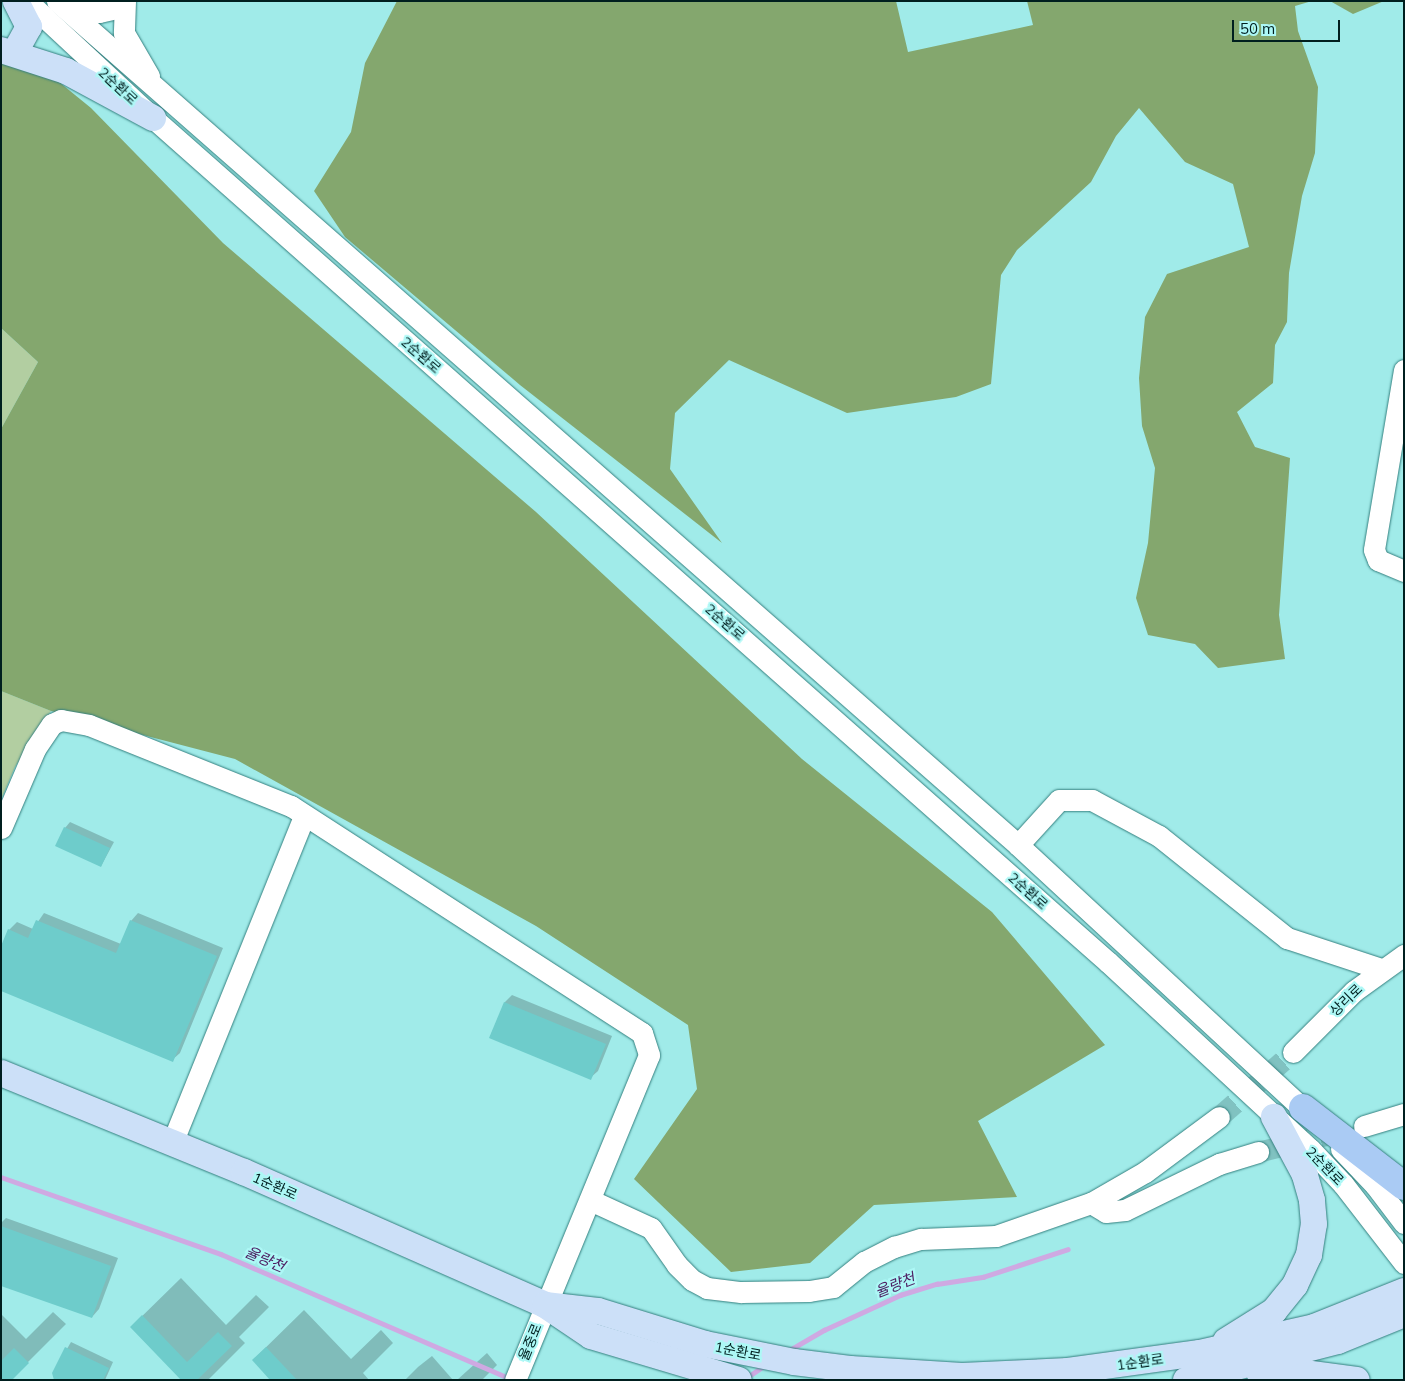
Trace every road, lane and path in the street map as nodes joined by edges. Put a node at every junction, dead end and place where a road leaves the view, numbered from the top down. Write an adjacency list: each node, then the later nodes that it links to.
1 (16, 1): 6 (main road)
2 (27, 1): 7 (street, 2순환로)
3 (57, 1): 7 (street, 2순환로)
4 (66, 1): 5 (street)
5 (123, 1): 7 (street)
6 (8, 51): 7 (main road)
7 (156, 106): 12 (street, 2순환로); 20 (street, 2순환로)
8 (1404, 370): 9 (street)
9 (1404, 570)
10 (304, 816): 11 (street, 율중로); 22 (street); 25 (street, 율중로)
11 (1, 828)
12 (1018, 845): 14 (street); 17 (street, 2순환로)
13 (1404, 955): 14 (street, 상리로)
14 (1382, 969): 15 (street, 상리로)
15 (1293, 1052)
16 (1, 1073): 22 (main road, 1순환로)
17 (1303, 1108): 24 (highway); 27 (street, 2순환로)
18 (1404, 1114): 21 (street)
19 (1219, 1117): 26 (street)
20 (1274, 1117): 28 (street, 2순환로); 32 (main road)
21 (1364, 1126)
22 (172, 1143): 30 (main road, 1순환로)
23 (1258, 1152): 26 (street)
24 (1404, 1186)
25 (590, 1200): 26 (street); 30 (street, 율중로)
26 (1091, 1203)
27 (1404, 1223)
28 (1404, 1263)
29 (1404, 1291): 32 (main road, 1순환로)
30 (545, 1305): 32 (main road, 1순환로); 34 (street, 율중로); 35 (main road, 1순환로)
31 (1404, 1314): 33 (main road)
32 (1200, 1353)
33 (1223, 1373): 36 (main road); 37 (main road)
34 (515, 1380)
35 (739, 1380)
36 (1186, 1380)
37 (1357, 1380)

